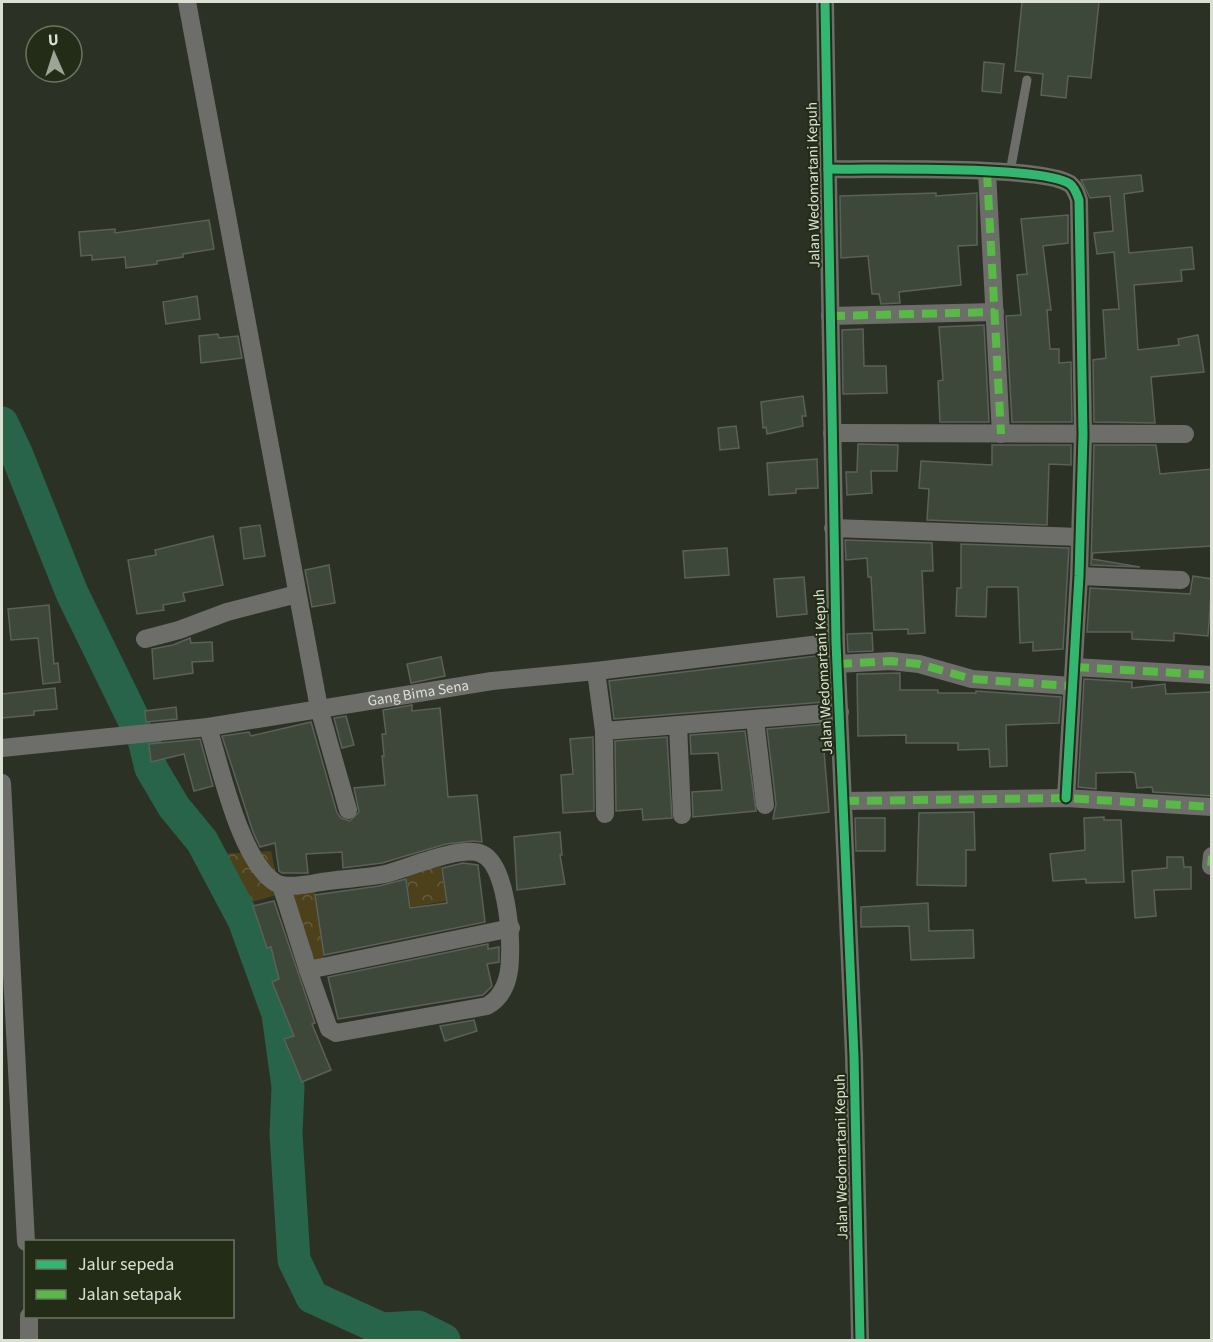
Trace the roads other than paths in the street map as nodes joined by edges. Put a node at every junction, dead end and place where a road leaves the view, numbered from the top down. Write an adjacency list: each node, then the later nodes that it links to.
1 (187, 2): 17 (street)
2 (825, 2): 4 (street, Jalan Wedomartani Kepuh)
3 (1027, 80): 6 (lane)
4 (828, 170): 5 (street); 8 (street, Jalan Wedomartani Kepuh)
5 (987, 172): 6 (street); 7 (street)
6 (1010, 172): 12 (street)
7 (995, 312): 8 (street); 10 (street)
8 (830, 316): 9 (street, Jalan Wedomartani Kepuh)
9 (832, 433): 10 (street); 13 (street, Jalan Wedomartani Kepuh)
10 (1001, 434): 12 (street)
11 (1185, 434): 12 (street)
12 (1083, 435): 14 (street)
13 (833, 528): 14 (street); 19 (street, Jalan Wedomartani Kepuh)
14 (1080, 537): 15 (street)
15 (1079, 576): 16 (street); 21 (street)
16 (1181, 580)
17 (297, 594): 18 (street); 25 (street)
18 (145, 639)
19 (836, 642): 20 (street, Jalan Wedomartani Kepuh); 22 (street, Gang Bima Sena)
20 (837, 664): 24 (street); 26 (street, Jalan Wedomartani Kepuh)
21 (1074, 667): 23 (street); 24 (street)
22 (596, 671): 25 (street, Gang Bima Sena); 30 (street)
23 (1212, 675)
24 (1071, 686): 33 (street)
25 (319, 708): 29 (street, Gang Bima Sena); 37 (street)
26 (840, 712): 27 (street); 34 (street, Jalan Wedomartani Kepuh)
27 (755, 720): 28 (street); 35 (street)
28 (678, 725): 30 (street); 39 (street)
29 (208, 727): 31 (street, Gang Bima Sena); 42 (street)
30 (603, 731): 38 (street)
31 (2, 748)
32 (2, 783): 45 (street)
33 (1066, 798): 34 (street); 36 (street)
34 (844, 801): 48 (street, Jalan Wedomartani Kepuh)
35 (765, 806)
36 (1212, 807)
37 (348, 810)
38 (605, 814)
39 (682, 815)
40 (1212, 856): 41 (street)
41 (1211, 866)
42 (281, 885): 43 (street); 44 (street)
43 (511, 928): 44 (street); 44 (street)
44 (308, 970)
45 (26, 1240)
46 (29, 1318): 47 (street)
47 (29, 1341)
48 (860, 1341)

